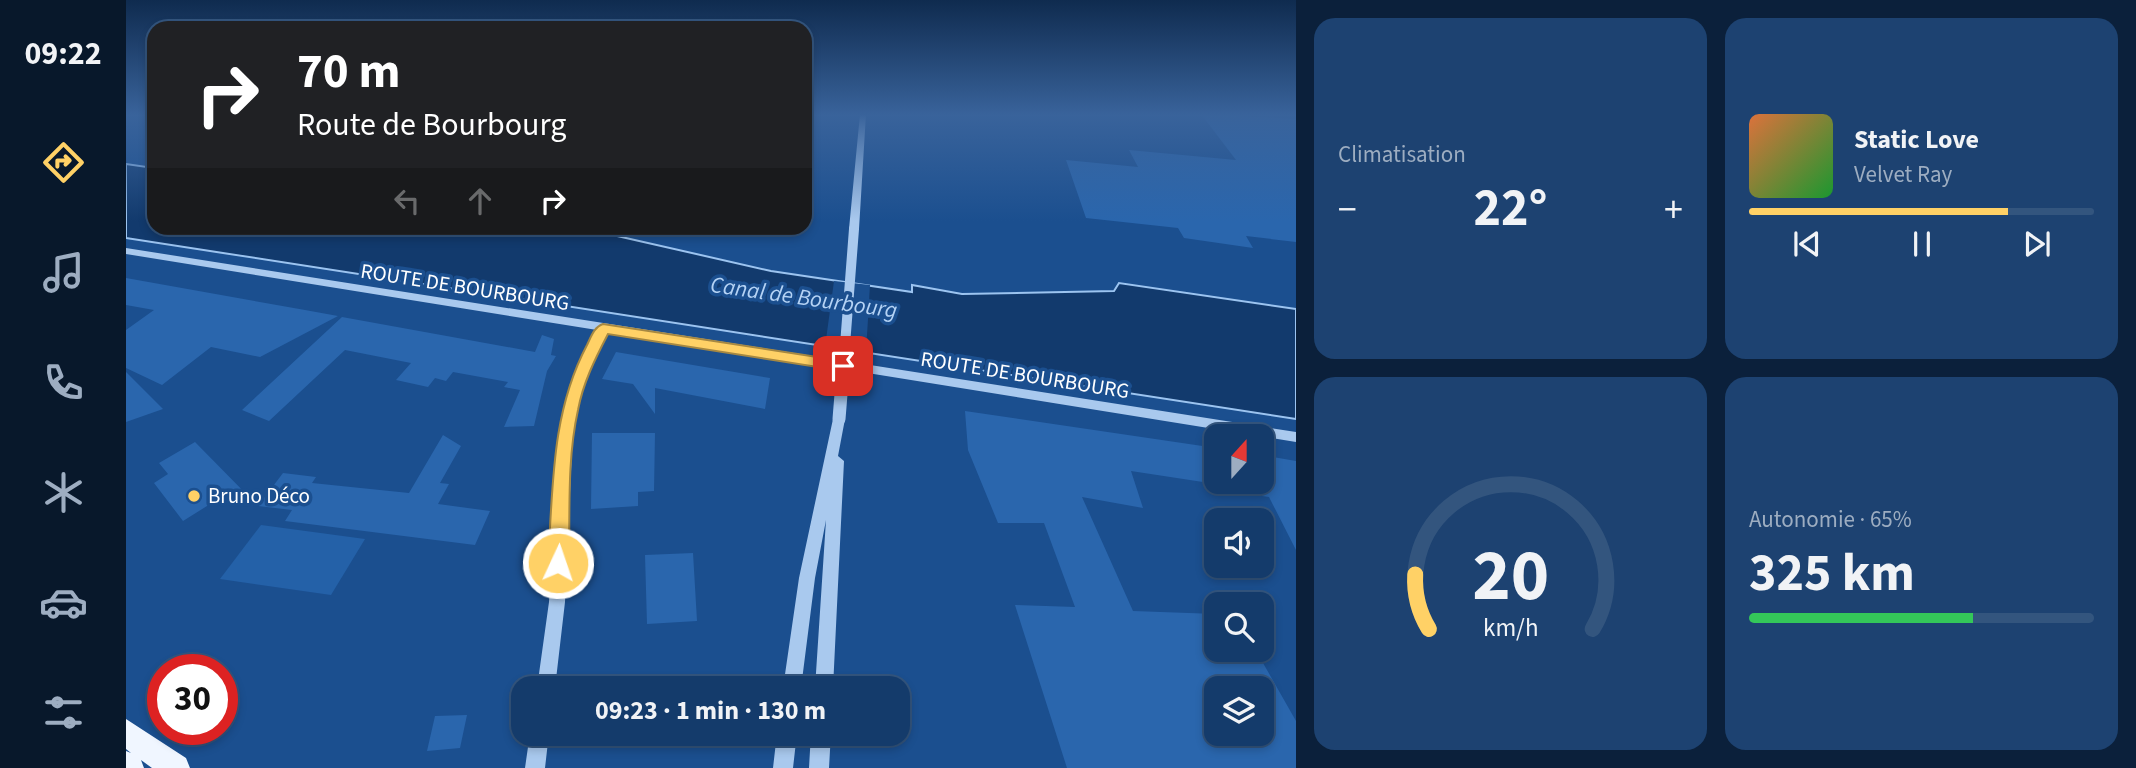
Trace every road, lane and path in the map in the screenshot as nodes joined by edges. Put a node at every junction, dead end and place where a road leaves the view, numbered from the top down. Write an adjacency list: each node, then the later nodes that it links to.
1 (860, 150): 4 (street, bridge)
2 (126, 251): 3 (street, ROUTE DE BOURBOURG)
3 (603, 329): 5 (street, ROUTE DE BOURBOURG); 6 (street)
4 (839, 419): 7 (street); 8 (street)
5 (1296, 437)
6 (548, 676)
7 (794, 676)
8 (825, 676)
9 (126, 733): 13 (main road)
10 (538, 746): 14 (street)
11 (786, 746): 15 (street)
12 (820, 746): 16 (street)
13 (176, 768)
14 (535, 768)
15 (783, 768)
16 (819, 768)

